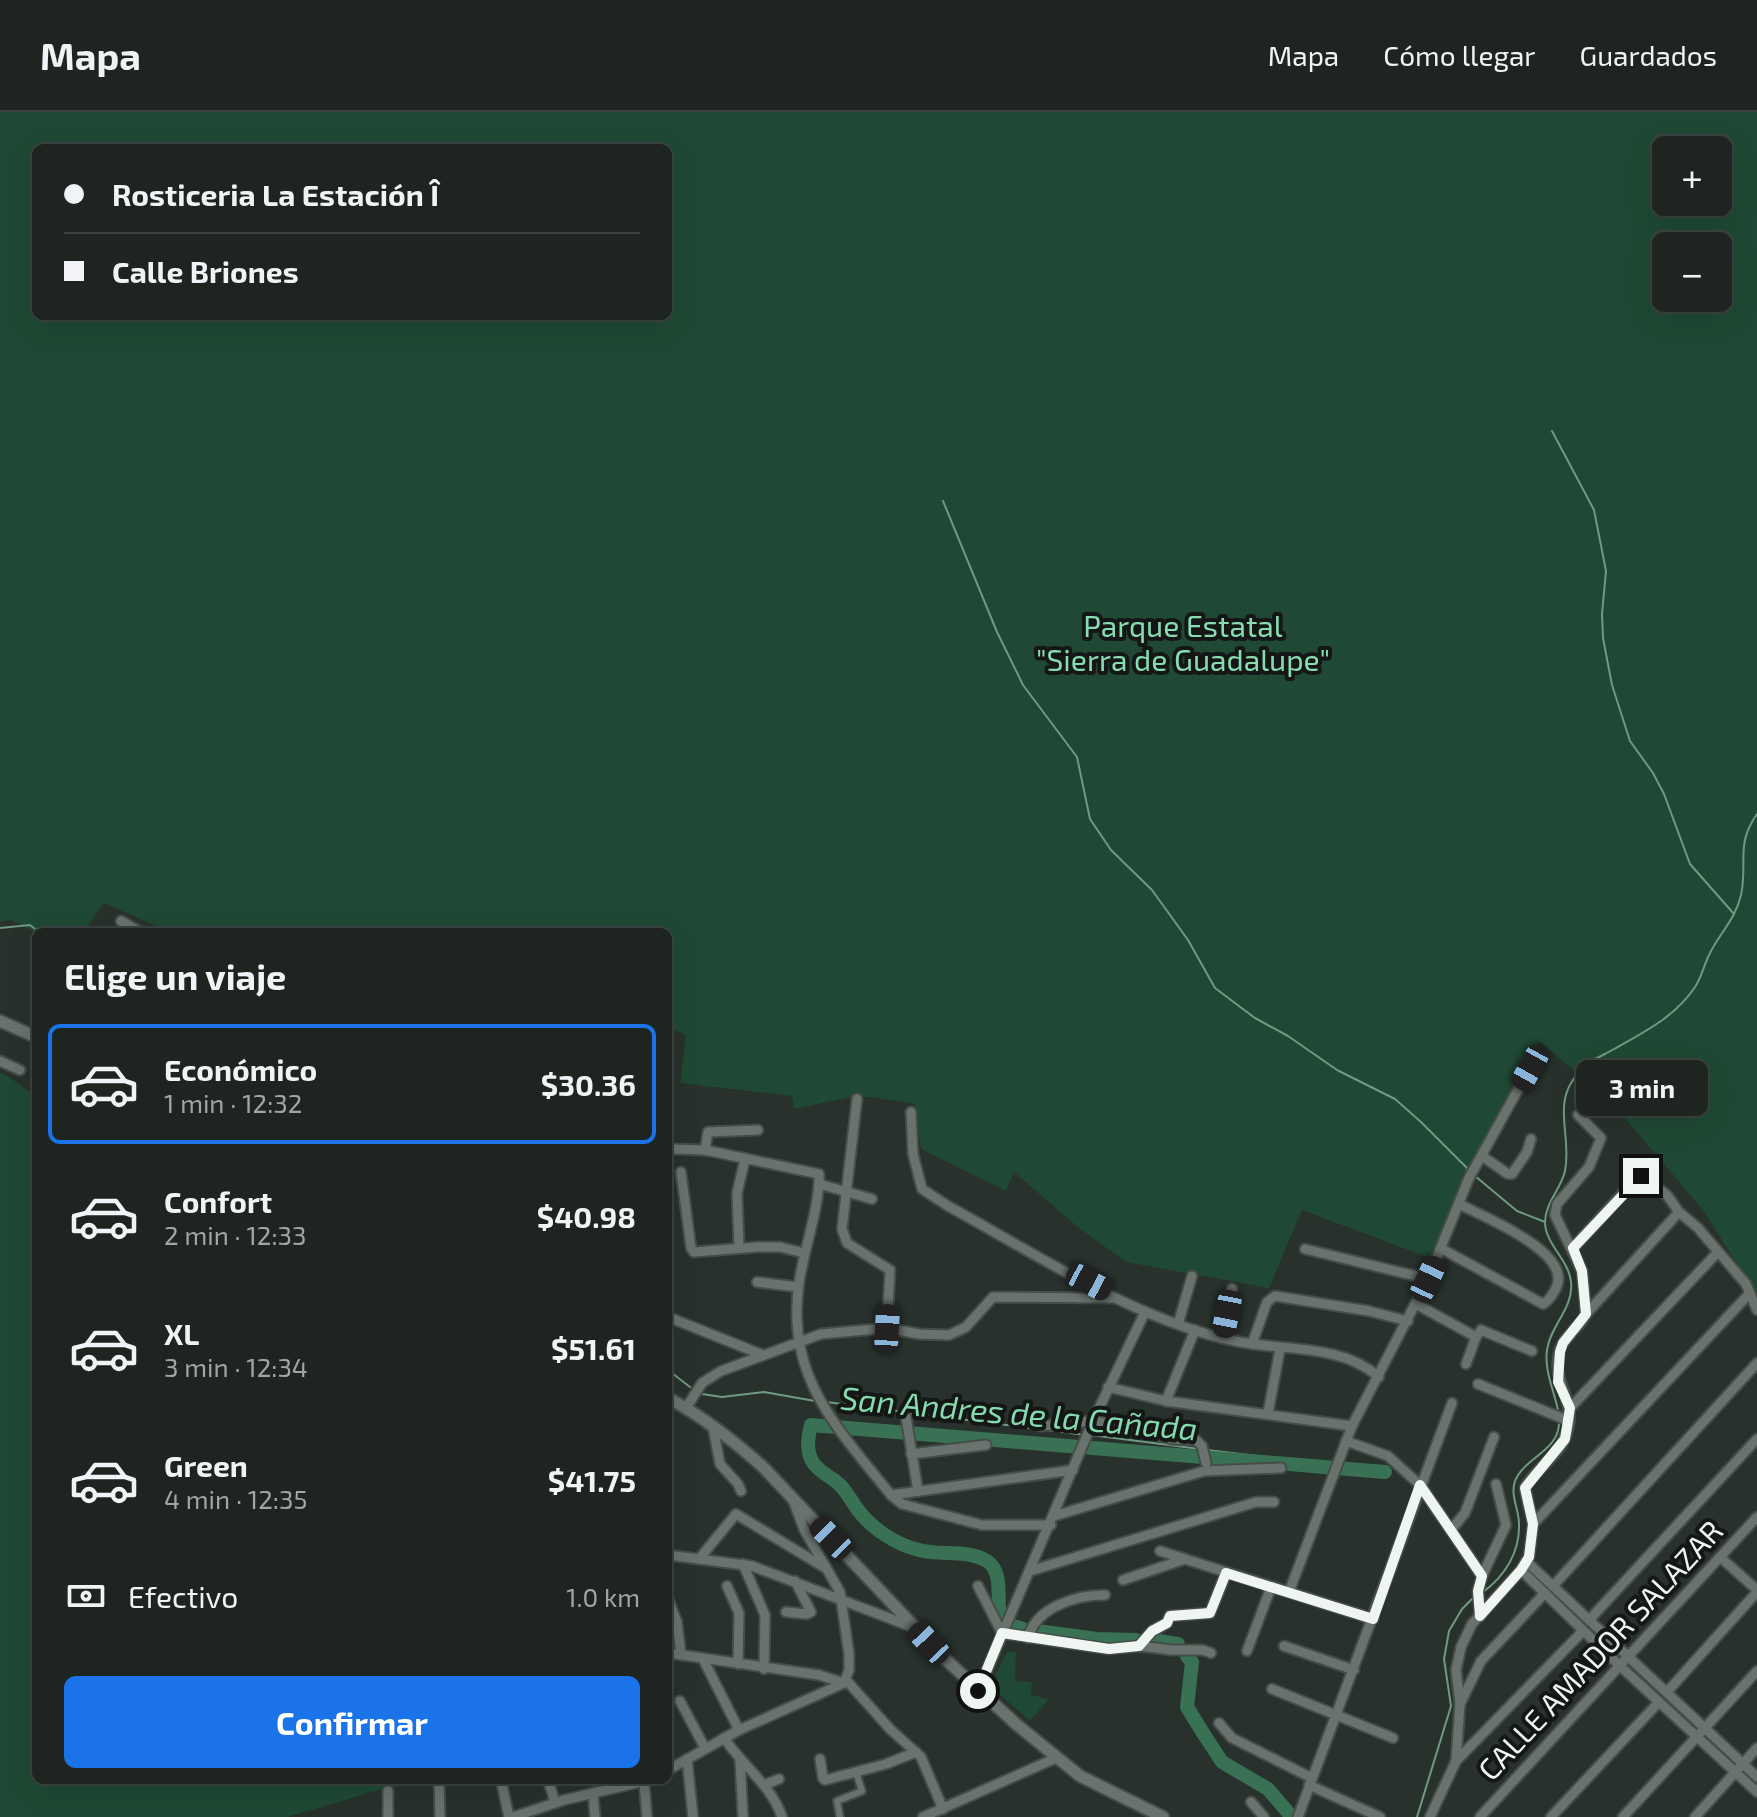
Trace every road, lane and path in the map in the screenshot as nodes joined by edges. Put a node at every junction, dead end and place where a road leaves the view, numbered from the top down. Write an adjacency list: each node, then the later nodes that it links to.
1 (121, 921): 2 (street)
2 (133, 928)
3 (0, 1021): 4 (street)
4 (32, 1035)
5 (0, 1061): 7 (street)
6 (1530, 1068): 15 (street)
7 (20, 1070)
8 (857, 1099): 19 (street)
9 (911, 1112): 35 (street)
10 (1578, 1115): 24 (street)
11 (758, 1130): 14 (street)
12 (1531, 1139): 15 (street)
13 (672, 1149): 14 (street)
14 (705, 1150): 16 (street)
15 (1482, 1156): 21 (street)
16 (745, 1159): 18 (street); 23 (street)
17 (681, 1172): 23 (street)
18 (819, 1179): 19 (street); 28 (street)
19 (845, 1191): 20 (street); 43 (street)
20 (872, 1199)
21 (1459, 1204): 26 (street); 26 (street)
22 (1679, 1212): 24 (street); 27 (street); 39 (street)
23 (739, 1247): 28 (street)
24 (1573, 1248): 39 (street)
25 (1305, 1249): 30 (street)
26 (1442, 1249): 30 (street)
27 (1718, 1252): 34 (street); 61 (street)
28 (804, 1253): 32 (street)
29 (1192, 1276): 42 (street)
30 (1428, 1279): 36 (street)
31 (757, 1282): 32 (street)
32 (798, 1287): 47 (street)
33 (1232, 1289): 46 (street)
34 (1750, 1293): 37 (street); 86 (street)
35 (1117, 1298): 38 (street); 43 (street)
36 (1416, 1304): 41 (street); 45 (street)
37 (1757, 1310)
38 (1145, 1312): 42 (street); 56 (street)
39 (1586, 1314): 61 (street)
40 (672, 1319): 51 (street)
41 (1408, 1321): 48 (street); 54 (street)
42 (1178, 1324): 44 (street)
43 (887, 1328): 47 (street)
44 (1195, 1330): 46 (street); 58 (street)
45 (1476, 1337): 50 (street); 53 (street)
46 (1222, 1338): 48 (street)
47 (798, 1343): 51 (street); 81 (street)
48 (1252, 1344): 49 (street)
49 (1280, 1349): 54 (street); 62 (street)
50 (1532, 1351)
51 (763, 1355): 60 (street)
52 (1757, 1363): 103 (street)
53 (1466, 1364)
54 (1379, 1377): 67 (street)
55 (1478, 1384): 65 (street)
56 (1108, 1387): 58 (street); 64 (street)
57 (672, 1400): 60 (street)
58 (1166, 1401): 62 (street)
59 (1452, 1403): 78 (street)
60 (686, 1408): 68 (street)
61 (1570, 1408): 65 (street)
62 (1268, 1413): 67 (street)
63 (906, 1417): 73 (street)
64 (1093, 1421): 66 (street); 74 (street); 76 (street)
65 (1569, 1421): 86 (street)
66 (1040, 1426)
67 (1352, 1426): 71 (street)
68 (713, 1427): 79 (street); 82 (street)
69 (1494, 1437): 87 (street)
70 (1757, 1439): 114 (street)
71 (1346, 1441): 78 (street); 106 (street)
72 (986, 1445): 73 (street)
73 (911, 1454): 80 (street)
74 (1206, 1463)
75 (1281, 1468): 85 (street)
76 (1073, 1470): 80 (street); 85 (street)
77 (1496, 1484): 98 (street)
78 (1420, 1485): 87 (street); 113 (street)
79 (741, 1491)
80 (918, 1491): 81 (street)
81 (891, 1495): 85 (street)
82 (793, 1499): 95 (street); 115 (street)
83 (1274, 1502): 96 (street)
84 (1757, 1517): 90 (street, CALLE AMADOR SALAZAR)
85 (1052, 1521): 96 (street)
86 (1533, 1524): 94 (street)
87 (1451, 1530): 98 (street)
88 (1160, 1551): 92 (street)
89 (672, 1556): 91 (street)
90 (1720, 1557): 105 (street); 125 (street, CALLE AMADOR SALAZAR)
91 (699, 1559): 93 (street); 95 (street)
92 (1185, 1559): 97 (street); 99 (street)
93 (743, 1564): 100 (street); 129 (street)
94 (1524, 1566): 103 (street); 107 (street); 112 (street)
95 (828, 1569): 109 (street)
96 (1030, 1571): 117 (street)
97 (1226, 1573): 104 (street); 119 (street)
98 (1482, 1576): 112 (street)
99 (1123, 1580)
100 (795, 1581): 109 (street); 111 (street)
101 (727, 1586): 127 (street)
102 (978, 1586): 117 (street)
103 (1553, 1586): 114 (street)
104 (1271, 1587): 106 (street); 121 (street)
105 (1757, 1591): 135 (street)
106 (1289, 1592): 113 (street)
107 (1544, 1594): 116 (street); 138 (street)
108 (1105, 1595): 118 (street)
109 (842, 1600): 115 (street); 132 (street)
110 (672, 1609): 124 (street)
111 (786, 1612)
112 (1480, 1616): 138 (street)
113 (1373, 1619): 130 (street)
114 (1589, 1620): 125 (street)
115 (915, 1628): 134 (street)
116 (1583, 1631): 128 (street); 153 (street)
117 (1002, 1633): 118 (street); 134 (street)
118 (1028, 1638): 119 (street)
119 (1139, 1646): 122 (street)
120 (1284, 1646): 130 (street)
121 (1247, 1651)
122 (1211, 1653)
123 (672, 1654): 124 (street)
124 (681, 1655): 126 (street)
125 (1628, 1657): 128 (street, CALLE AMADOR SALAZAR); 135 (street)
126 (703, 1659): 127 (street); 142 (street)
127 (738, 1664): 129 (street)
128 (1620, 1666): 137 (street); 192 (street, CALLE AMADOR SALAZAR)
129 (764, 1669): 132 (street)
130 (1354, 1670): 139 (street)
131 (1757, 1671): 141 (street)
132 (844, 1683): 142 (street); 148 (street)
133 (1272, 1689): 139 (street)
134 (978, 1691): 149 (street)
135 (1667, 1692): 141 (street)
136 (680, 1701): 146 (street)
137 (1659, 1702): 143 (street); 193 (street)
138 (1460, 1704): 153 (street)
139 (1337, 1714): 145 (street); 159 (street)
140 (1219, 1723): 159 (street)
141 (1705, 1728): 143 (street); 155 (street)
142 (739, 1730): 144 (street)
143 (1698, 1737): 155 (street); 194 (street)
144 (724, 1738): 146 (street); 152 (street)
145 (1393, 1738)
146 (705, 1748): 150 (street)
147 (1757, 1748): 155 (street)
148 (916, 1752): 156 (street); 173 (street)
149 (1056, 1758): 173 (street); 175 (street)
150 (687, 1759): 154 (street); 181 (street)
151 (820, 1759): 156 (street)
152 (740, 1761): 166 (street); 182 (street)
153 (1456, 1761): 191 (street)
154 (672, 1768)
155 (1739, 1768): 157 (street); 169 (street); 195 (street)
156 (856, 1772): 184 (street)
157 (1757, 1777)
158 (779, 1779): 166 (street)
159 (1311, 1781): 172 (street); 188 (street)
160 (439, 1784): 177 (street)
161 (502, 1784): 178 (street)
162 (549, 1784): 170 (street)
163 (597, 1784): 168 (street)
164 (633, 1784): 168 (street)
165 (646, 1784): 180 (street)
166 (764, 1785): 183 (street)
167 (388, 1791): 176 (street)
168 (597, 1792): 170 (street); 179 (street)
169 (1757, 1792)
170 (555, 1802): 174 (street)
171 (1251, 1802): 187 (street)
172 (1353, 1806): 189 (street); 190 (street)
173 (946, 1813): 185 (street)
174 (534, 1814): 178 (street)
175 (1146, 1814): 186 (street)
176 (388, 1817)
177 (440, 1817)
178 (511, 1817)
179 (595, 1817)
180 (647, 1817)
181 (693, 1817)
182 (743, 1817)
183 (782, 1817)
184 (840, 1817)
185 (923, 1817)
186 (1163, 1817)
187 (1264, 1817)
188 (1299, 1817)
189 (1348, 1817)
190 (1380, 1817)
191 (1430, 1817)
192 (1480, 1817)
193 (1551, 1817)
194 (1623, 1817)
195 (1695, 1817)

